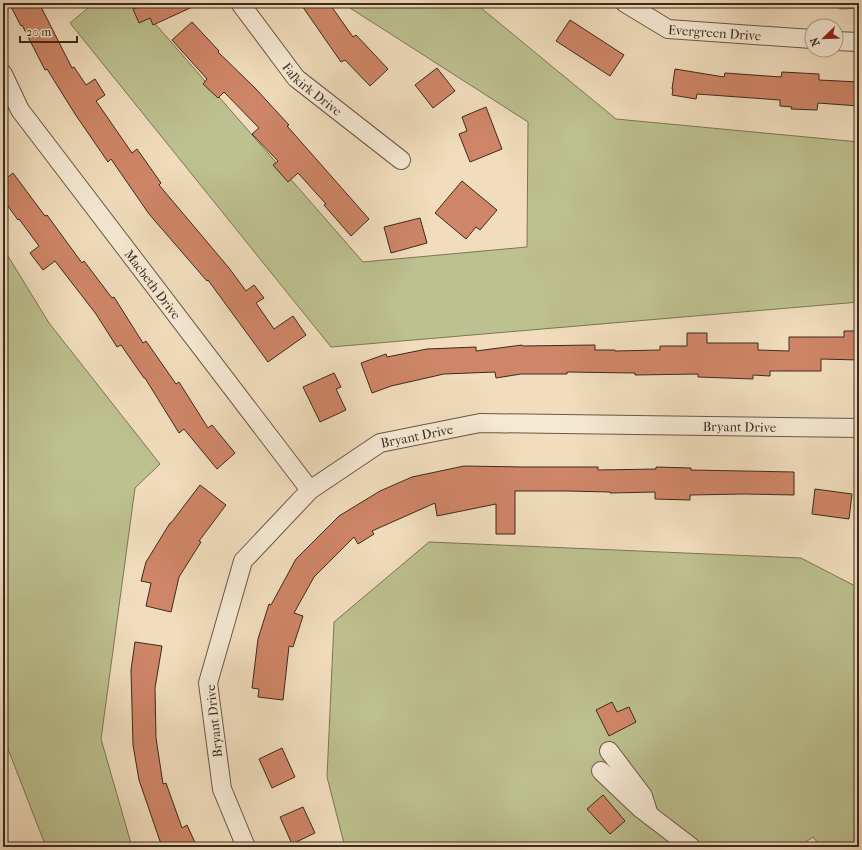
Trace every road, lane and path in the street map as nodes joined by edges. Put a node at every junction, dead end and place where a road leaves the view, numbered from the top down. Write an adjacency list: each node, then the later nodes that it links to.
1 (240, 3): 7 (street, Falkirk Drive)
2 (625, 3): 3 (street, Evergreen Drive)
3 (804, 38)
4 (844, 41): 5 (street)
5 (859, 42)
6 (3, 74): 9 (street, Macbeth Drive)
7 (400, 160)
8 (859, 428): 9 (street, Bryant Drive)
9 (310, 490): 13 (street, Bryant Drive)
10 (609, 751): 12 (street)
11 (601, 771): 12 (street)
12 (649, 815): 14 (street)
13 (246, 847)
14 (691, 847)

